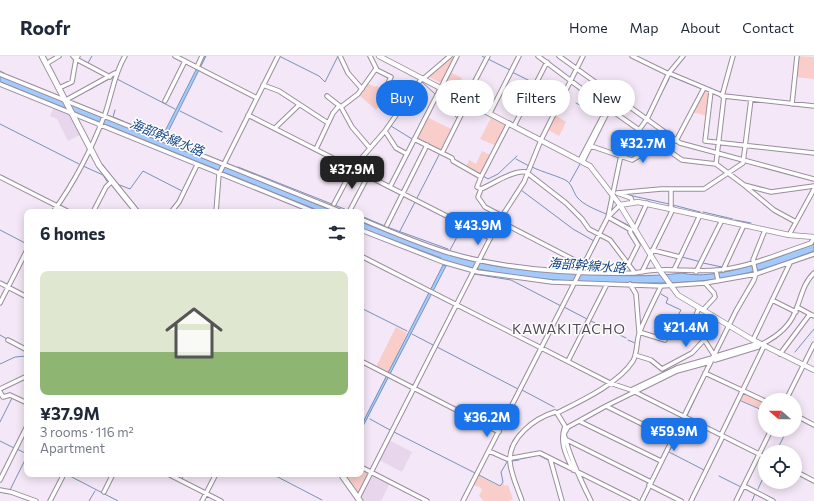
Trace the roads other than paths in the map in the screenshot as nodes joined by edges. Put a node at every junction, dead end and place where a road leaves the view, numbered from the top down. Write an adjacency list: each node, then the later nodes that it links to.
1 (42, 56): 24 (main road)
2 (59, 56): 24 (street)
3 (125, 56): 28 (street)
4 (175, 56): 22 (street)
5 (202, 56): 25 (street)
6 (278, 56): 39 (street)
7 (340, 56): 43 (street)
8 (370, 56): 27 (street)
9 (379, 56): 32 (street)
10 (450, 56): 32 (street)
11 (457, 56): 34 (street)
12 (488, 56): 35 (street)
13 (519, 56): 55 (street)
14 (538, 56): 23 (street)
15 (559, 56): 26 (street)
16 (584, 56): 26 (street)
17 (632, 56): 30 (street)
18 (683, 56): 30 (street)
19 (733, 56): 47 (street)
20 (797, 56): 53 (street)
21 (76, 57): 31 (street); 41 (street)
22 (185, 61): 25 (street); 52 (street)
23 (547, 62): 36 (street); 71 (street)
24 (46, 64): 41 (main road)
25 (198, 68): 49 (street)
26 (577, 69): 36 (street); 67 (street)
27 (377, 70): 33 (street); 43 (street)
28 (116, 73): 31 (street); 61 (street)
29 (0, 74): 51 (street)
30 (669, 74): 42 (street); 67 (street)
31 (110, 76): 51 (street)
32 (423, 78): 38 (street)
33 (390, 80)
34 (445, 80)
35 (477, 80)
36 (571, 80): 40 (street); 76 (street)
37 (1, 84): 44 (street); 58 (street)
38 (436, 84)
39 (263, 85): 49 (street); 54 (street)
40 (578, 85)
41 (59, 88): 51 (main road)
42 (704, 88): 45 (street); 78 (street)
43 (362, 89): 57 (street)
44 (0, 90)
45 (711, 91): 47 (street); 79 (street)
46 (326, 96): 57 (street)
47 (723, 96): 50 (street); 79 (street)
48 (436, 97): 75 (street)
49 (257, 98): 59 (street)
50 (751, 99): 53 (street); 81 (street)
51 (65, 101): 58 (main road); 61 (street)
52 (165, 101)
53 (792, 104): 56 (street)
54 (298, 105): 68 (street); 72 (street)
55 (494, 105)
56 (814, 106)
57 (340, 107): 68 (street); 83 (street)
58 (70, 112): 70 (street); 84 (main road)
59 (248, 114): 72 (street); 95 (street)
60 (494, 115): 69 (street)
61 (104, 116): 70 (street); 95 (street)
62 (395, 116): 74 (street)
63 (460, 116): 86 (street)
64 (606, 116): 66 (street)
65 (619, 116): 73 (street)
66 (604, 119): 82 (street); 91 (street)
67 (646, 119): 73 (street); 78 (street)
68 (328, 123): 85 (street)
69 (509, 123): 71 (street); 102 (street)
70 (100, 124): 84 (street); 94 (street)
71 (514, 126): 76 (street)
72 (275, 128): 85 (street)
73 (639, 130): 77 (street); 90 (street)
74 (385, 131): 83 (street); 88 (street)
75 (414, 139): 80 (street); 88 (street)
76 (541, 140): 91 (street); 98 (street)
77 (654, 140): 90 (street); 93 (street)
78 (676, 141): 89 (street)
79 (719, 143): 81 (street); 89 (street)
80 (427, 145): 86 (street); 111 (street)
81 (745, 145): 87 (street); 92 (street)
82 (591, 146): 90 (street); 91 (street)
83 (369, 147): 96 (street)
84 (89, 148): 104 (main road); 117 (street)
85 (316, 149): 96 (street)
86 (442, 153): 102 (street)
87 (814, 153)
88 (407, 154): 106 (street)
89 (718, 154): 92 (street); 93 (street)
90 (621, 155): 112 (street)
91 (582, 161): 112 (street)
92 (744, 161): 99 (street); 103 (street)
93 (716, 164): 99 (street)
94 (197, 165): 97 (street); 122 (street)
95 (223, 165): 97 (street); 125 (street)
96 (353, 168): 100 (street); 115 (street)
97 (219, 173): 123 (street); 124 (street)
98 (528, 173): 108 (street); 129 (street); 140 (street)
99 (728, 173): 105 (street); 109 (street)
100 (368, 176): 106 (street); 126 (street)
101 (0, 177): 117 (street)
102 (481, 177): 108 (street)
103 (814, 179)
104 (111, 182): 120 (street); 121 (main road)
105 (744, 185): 107 (street); 134 (street)
106 (390, 186): 111 (street)
107 (814, 186)
108 (481, 189): 129 (street)
109 (671, 189): 113 (street); 127 (street)
110 (814, 189): 134 (street)
111 (403, 193): 135 (street); 143 (street)
112 (612, 194): 116 (street); 130 (street)
113 (632, 201): 114 (street); 116 (street)
114 (647, 203): 127 (street); 137 (street)
115 (334, 204)
116 (620, 205): 130 (street); 137 (street)
117 (57, 206): 118 (street); 119 (street)
118 (55, 209)
119 (63, 209)
120 (95, 209)
121 (134, 209)
122 (173, 209)
123 (216, 209)
124 (308, 209)
125 (334, 209)
126 (351, 209)
127 (672, 209): 128 (street); 144 (street)
128 (700, 215): 132 (street); 147 (street)
129 (502, 216): 133 (street)
130 (608, 217): 140 (street); 150 (street)
131 (364, 220): 149 (street)
132 (722, 220): 136 (street); 161 (street)
133 (499, 221): 143 (street); 153 (street)
134 (796, 222): 141 (street)
135 (387, 225)
136 (744, 225): 138 (street); 156 (street)
137 (635, 229): 144 (street)
138 (765, 230): 141 (street); 152 (street)
139 (364, 231): 154 (street)
140 (600, 234): 150 (street); 153 (street)
141 (789, 235): 142 (street)
142 (814, 237): 152 (street)
143 (490, 238): 149 (street)
144 (651, 252): 147 (street); 157 (street); 160 (street)
145 (814, 254): 151 (street)
146 (24, 256): 173 (street)
147 (680, 257): 155 (street)
148 (364, 258): 177 (street)
149 (479, 260): 154 (street); 163 (street)
150 (629, 263): 159 (street)
151 (790, 263): 164 (street); 175 (street)
152 (753, 264): 156 (street); 164 (street)
153 (584, 265): 163 (street)
154 (474, 270): 167 (street); 177 (street)
155 (674, 270): 157 (street); 161 (street)
156 (723, 270): 158 (street)
157 (660, 271): 160 (street); 172 (street)
158 (716, 271): 161 (street); 165 (street)
159 (635, 272): 160 (street); 163 (street)
160 (642, 272)
161 (696, 272)
162 (814, 272): 178 (street)
163 (580, 273): 167 (street)
164 (755, 273): 165 (street); 183 (street)
165 (718, 281): 168 (street)
166 (0, 283): 173 (street)
167 (575, 283): 169 (street); 192 (street)
168 (705, 283): 172 (street); 179 (street)
169 (607, 284): 170 (street); 196 (street)
170 (630, 284): 171 (street); 184 (street)
171 (661, 286): 172 (street); 184 (street)
172 (670, 286): 179 (street)
173 (8, 287): 174 (street); 176 (street)
174 (24, 295)
175 (772, 300): 180 (street); 187 (street)
176 (0, 303)
177 (456, 304): 192 (street); 205 (street)
178 (797, 307): 180 (street); 181 (street)
179 (701, 309): 183 (street); 188 (street)
180 (796, 312): 189 (street)
181 (810, 314): 182 (street); 193 (street)
182 (814, 316)
183 (729, 324): 187 (street); 195 (street)
184 (640, 332): 186 (street); 194 (street)
185 (8, 340): 191 (street)
186 (665, 340)
187 (753, 340): 189 (street)
188 (705, 341): 195 (street); 199 (street)
189 (761, 344): 193 (street); 195 (street); 207 (street)
190 (814, 344): 198 (street)
191 (24, 348)
192 (542, 348): 196 (street); 221 (street)
193 (780, 354): 198 (street)
194 (635, 355): 199 (street); 204 (street)
195 (712, 358): 201 (street); 202 (street); 208 (street)
196 (568, 361): 204 (street)
197 (364, 363): 205 (street)
198 (804, 365): 200 (street); 210 (street)
199 (662, 369): 202 (street)
200 (814, 370)
201 (705, 372): 207 (street); 216 (street)
202 (666, 373): 208 (street)
203 (24, 377): 206 (street)
204 (610, 383): 208 (street); 215 (street)
205 (414, 388): 221 (street); 233 (street)
206 (0, 389)
207 (742, 390): 212 (street); 222 (street)
208 (632, 391): 214 (street); 216 (street)
209 (0, 392): 211 (street)
210 (790, 393)
211 (1, 398): 213 (street)
212 (758, 398)
213 (24, 402)
214 (606, 406): 218 (street); 223 (street)
215 (557, 413): 229 (street); 232 (street)
216 (684, 416): 222 (street); 223 (street)
217 (802, 419): 219 (street)
218 (579, 421): 224 (street); 230 (street)
219 (814, 425)
220 (24, 432): 241 (street)
221 (499, 432): 225 (street)
222 (722, 435): 226 (street); 261 (street)
223 (672, 439): 230 (street)
224 (565, 440): 234 (street); 243 (street)
225 (489, 451): 229 (street); 255 (street)
226 (758, 453)
227 (550, 458): 229 (street); 232 (street); 257 (street)
228 (758, 458): 244 (street)
229 (510, 459): 256 (street)
230 (661, 461): 243 (street)
231 (364, 468): 233 (street)
232 (573, 470): 234 (street)
233 (371, 472): 248 (street); 254 (street)
234 (577, 472): 249 (street); 258 (street)
235 (802, 475): 242 (street)
236 (62, 477): 251 (street)
237 (112, 477): 246 (street)
238 (175, 477): 247 (street)
239 (214, 477): 247 (street)
240 (343, 477): 248 (main road)
241 (0, 480)
242 (814, 481)
243 (650, 484): 259 (street); 260 (street)
244 (744, 486): 262 (street); 263 (street)
245 (0, 490): 250 (street)
246 (104, 492)
247 (206, 493): 252 (street); 253 (street)
248 (358, 500)
249 (589, 500)
250 (36, 501)
251 (50, 501)
252 (202, 501)
253 (221, 501)
254 (427, 501)
255 (463, 501)
256 (522, 501)
257 (562, 501)
258 (636, 501)
259 (642, 501)
260 (681, 501)
261 (691, 501)
262 (736, 501)
263 (773, 501)

